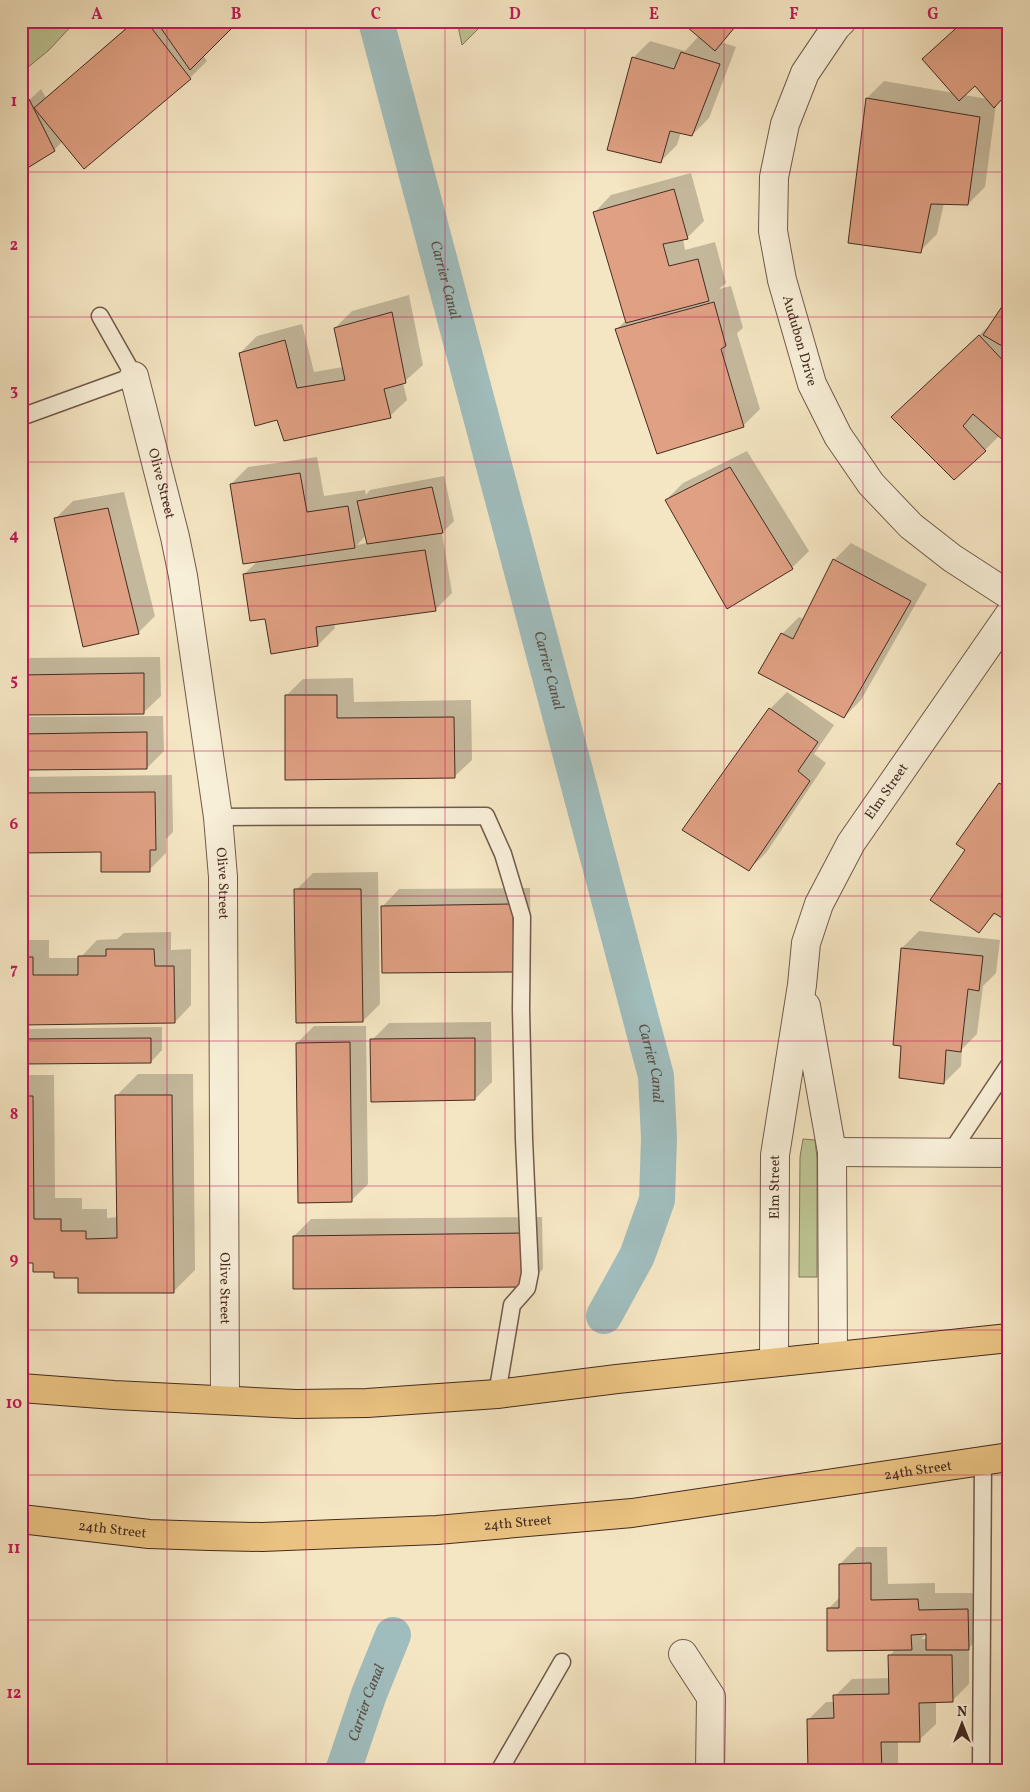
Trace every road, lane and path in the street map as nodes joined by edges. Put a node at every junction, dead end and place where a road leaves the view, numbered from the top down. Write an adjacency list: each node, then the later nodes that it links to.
1 (842, 21): 5 (street, Audubon Drive)
2 (100, 316): 3 (lane)
3 (134, 376): 4 (lane); 7 (street, Olive Street)
4 (21, 417)
5 (1009, 595)
6 (1009, 615): 8 (street, Elm Street)
7 (218, 817): 17 (lane); 18 (street, Olive Street)
8 (802, 985): 10 (street, Elm Street); 15 (street, Elm Street)
9 (1009, 1065): 11 (lane)
10 (832, 1152): 11 (street); 14 (street, Elm Street)
11 (951, 1152): 12 (street)
12 (1009, 1153)
13 (1009, 1338): 14 (main road)
14 (833, 1356): 15 (main road)
15 (774, 1362): 17 (main road)
16 (21, 1388): 18 (main road)
17 (497, 1394): 18 (main road)
18 (225, 1400)
19 (996, 1459): 20 (main road, 24th Street); 25 (lane)
20 (21, 1519)
21 (683, 1654): 24 (street)
22 (562, 1662): 23 (lane)
23 (499, 1771)
24 (710, 1771)
25 (982, 1771)

